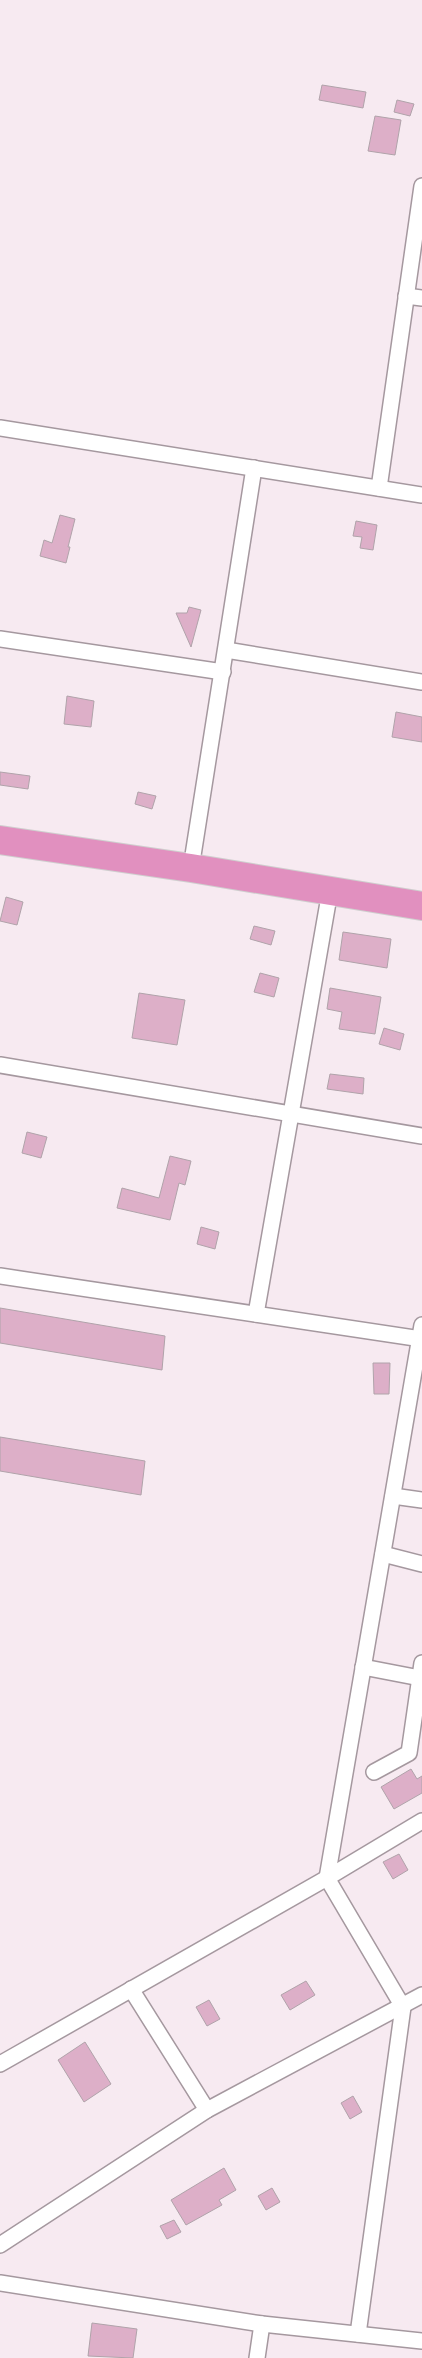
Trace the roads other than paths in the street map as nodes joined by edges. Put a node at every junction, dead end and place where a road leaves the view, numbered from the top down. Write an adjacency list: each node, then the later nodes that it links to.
1 (422, 186): 2 (street)
2 (406, 296): 3 (street); 6 (street)
3 (422, 298)
4 (0, 428): 5 (street)
5 (254, 468): 6 (street); 9 (street)
6 (379, 488): 7 (street)
7 (422, 495)
8 (0, 639): 10 (street)
9 (226, 650): 10 (street); 11 (street)
10 (223, 672): 13 (street)
11 (422, 682)
12 (0, 840): 13 (highway)
13 (191, 868): 14 (highway)
14 (330, 891): 15 (highway); 17 (street)
15 (422, 906)
16 (0, 1065): 17 (street)
17 (292, 1113): 18 (street); 20 (street)
18 (422, 1136)
19 (0, 1276): 20 (street)
20 (256, 1314): 21 (street)
21 (421, 1334): 22 (street)
22 (393, 1496): 23 (street); 24 (street)
23 (422, 1500)
24 (383, 1554): 25 (street); 26 (street)
25 (422, 1564)
26 (363, 1667): 27 (street); 30 (street)
27 (421, 1671): 28 (street)
28 (374, 1772)
29 (422, 1821): 30 (street)
30 (327, 1878): 31 (street); 33 (street)
31 (132, 1989): 34 (street); 35 (street)
32 (422, 1995): 33 (street)
33 (403, 2007): 35 (street); 39 (street)
34 (0, 2064)
35 (206, 2110): 36 (street)
36 (0, 2245)
37 (0, 2283): 38 (street)
38 (262, 2324): 39 (street); 41 (street)
39 (358, 2334): 40 (street)
40 (422, 2341)
41 (257, 2358)

